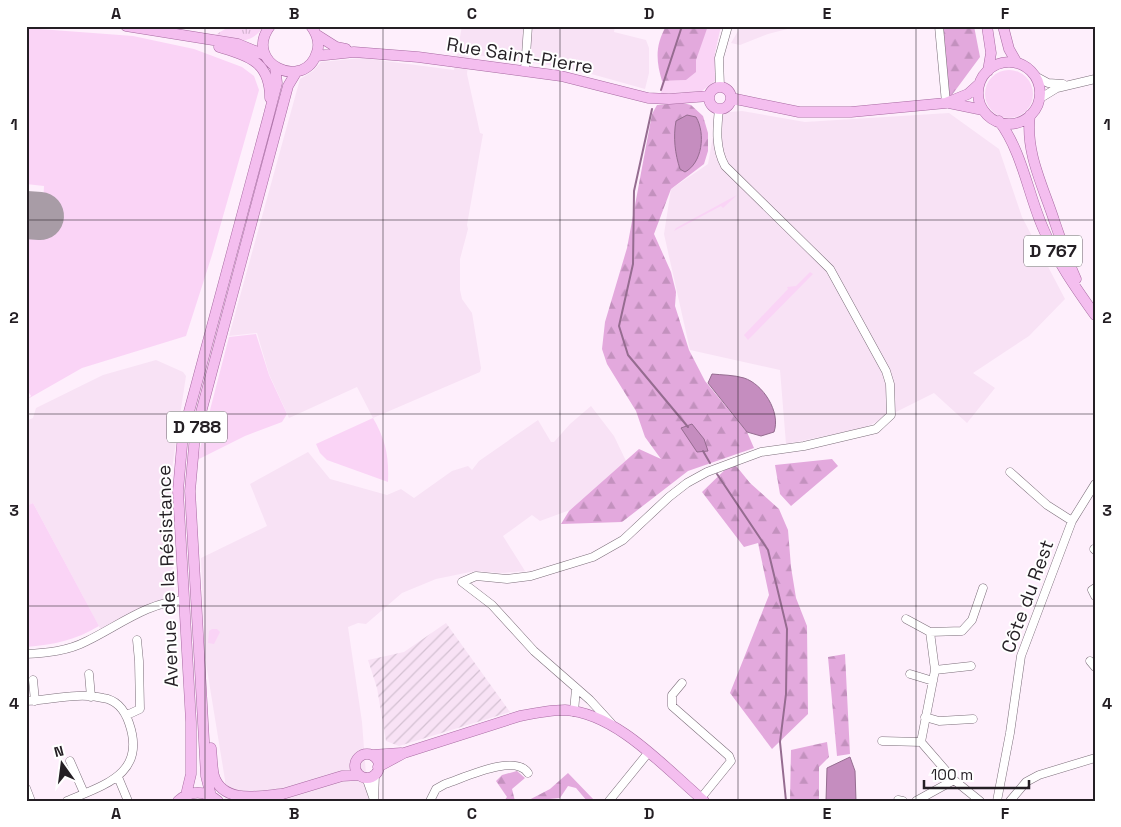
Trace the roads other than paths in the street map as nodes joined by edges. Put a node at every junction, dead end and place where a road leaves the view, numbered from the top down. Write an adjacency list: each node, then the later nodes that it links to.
1 (126, 26): 9 (main road)
2 (528, 26): 16 (street)
3 (728, 26): 23 (street)
4 (939, 26): 27 (street)
5 (987, 26): 18 (main road)
6 (1003, 26): 14 (main road)
7 (314, 29): 11 (main road, Rue Saint-Pierre); 13 (main road)
8 (268, 31): 10 (main road); 12 (main road)
9 (205, 39): 10 (main road); 31 (main road)
10 (238, 44): 12 (main road)
11 (354, 52): 13 (main road, Rue Saint-Pierre); 16 (main road, Rue Saint-Pierre)
12 (265, 55): 15 (main road)
13 (316, 56): 17 (main road)
14 (1017, 63): 18 (main road); 19 (main road)
15 (275, 67): 17 (main road); 31 (main road, Avenue de la Résistance / D 788)
16 (525, 70): 24 (main road, Rue Saint-Pierre)
17 (297, 71): 50 (main road, Avenue de la Résistance / D 788)
18 (988, 71): 21 (main road)
19 (1035, 76): 22 (street); 26 (main road)
20 (1095, 79): 22 (street)
21 (979, 84): 27 (main road); 29 (main road)
22 (1070, 84): 26 (street)
23 (720, 87): 24 (main road); 25 (main road)
24 (709, 96): 28 (main road)
25 (731, 98): 27 (main road); 28 (main road)
26 (1039, 99): 30 (main road)
27 (946, 103): 29 (main road)
28 (719, 109): 54 (street)
29 (983, 110): 32 (main road)
30 (1030, 115): 32 (main road); 33 (main road, D 767)
31 (268, 118): 41 (main road, Avenue de la Résistance / D 788)
32 (998, 121): 33 (main road, D 767)
33 (1088, 305): 34 (main road, D 767)
34 (1095, 315)
35 (1010, 472): 37 (street, Côte du Rest)
36 (1095, 484): 37 (street, Côte du Rest)
37 (1072, 521): 94 (street, Côte du Rest)
38 (983, 588): 43 (street)
39 (1095, 588): 40 (street)
40 (1095, 596)
41 (184, 600): 45 (street); 79 (main road, Avenue de la Résistance / D 788)
42 (906, 619): 43 (street)
43 (930, 632): 47 (street)
44 (136, 640): 59 (street)
45 (26, 654)
46 (971, 666): 47 (street)
47 (936, 670): 52 (street)
48 (89, 674): 55 (street)
49 (910, 674): 52 (street)
50 (202, 677): 78 (main road); 80 (main road, Avenue de la Résistance / D 788)
51 (33, 680): 57 (street)
52 (933, 681): 60 (street)
53 (682, 683): 81 (street)
54 (576, 688): 58 (street); 62 (street)
55 (91, 697): 57 (street); 59 (street)
56 (26, 701): 57 (street)
57 (35, 701)
58 (574, 712): 62 (main road); 65 (main road)
59 (127, 715): 73 (street)
60 (925, 717): 61 (street); 64 (street)
61 (973, 719)
62 (614, 726): 66 (main road)
63 (882, 741): 64 (street)
64 (921, 742): 74 (street)
65 (404, 753): 67 (main road); 71 (main road)
66 (648, 753): 81 (main road); 90 (street)
67 (372, 755): 70 (main road); 71 (main road)
68 (1095, 758): 95 (street)
69 (70, 761): 77 (street)
70 (356, 761): 71 (main road); 76 (main road)
71 (370, 773): 76 (main road); 88 (street)
72 (528, 773): 89 (street)
73 (118, 777): 77 (street); 85 (street)
74 (954, 780): 92 (street); 93 (street)
75 (26, 788): 83 (street)
76 (301, 788): 78 (main road)
77 (84, 794): 84 (street)
78 (281, 794): 86 (main road); 87 (main road)
79 (182, 798): 80 (main road)
80 (214, 798)
81 (702, 800)
82 (898, 800): 91 (street)
83 (31, 801)
84 (67, 801)
85 (128, 801)
86 (260, 801)
87 (266, 801)
88 (374, 801)
89 (430, 801)
90 (609, 801)
91 (903, 801)
92 (916, 801)
93 (980, 801)
94 (997, 801)
95 (1010, 801)

